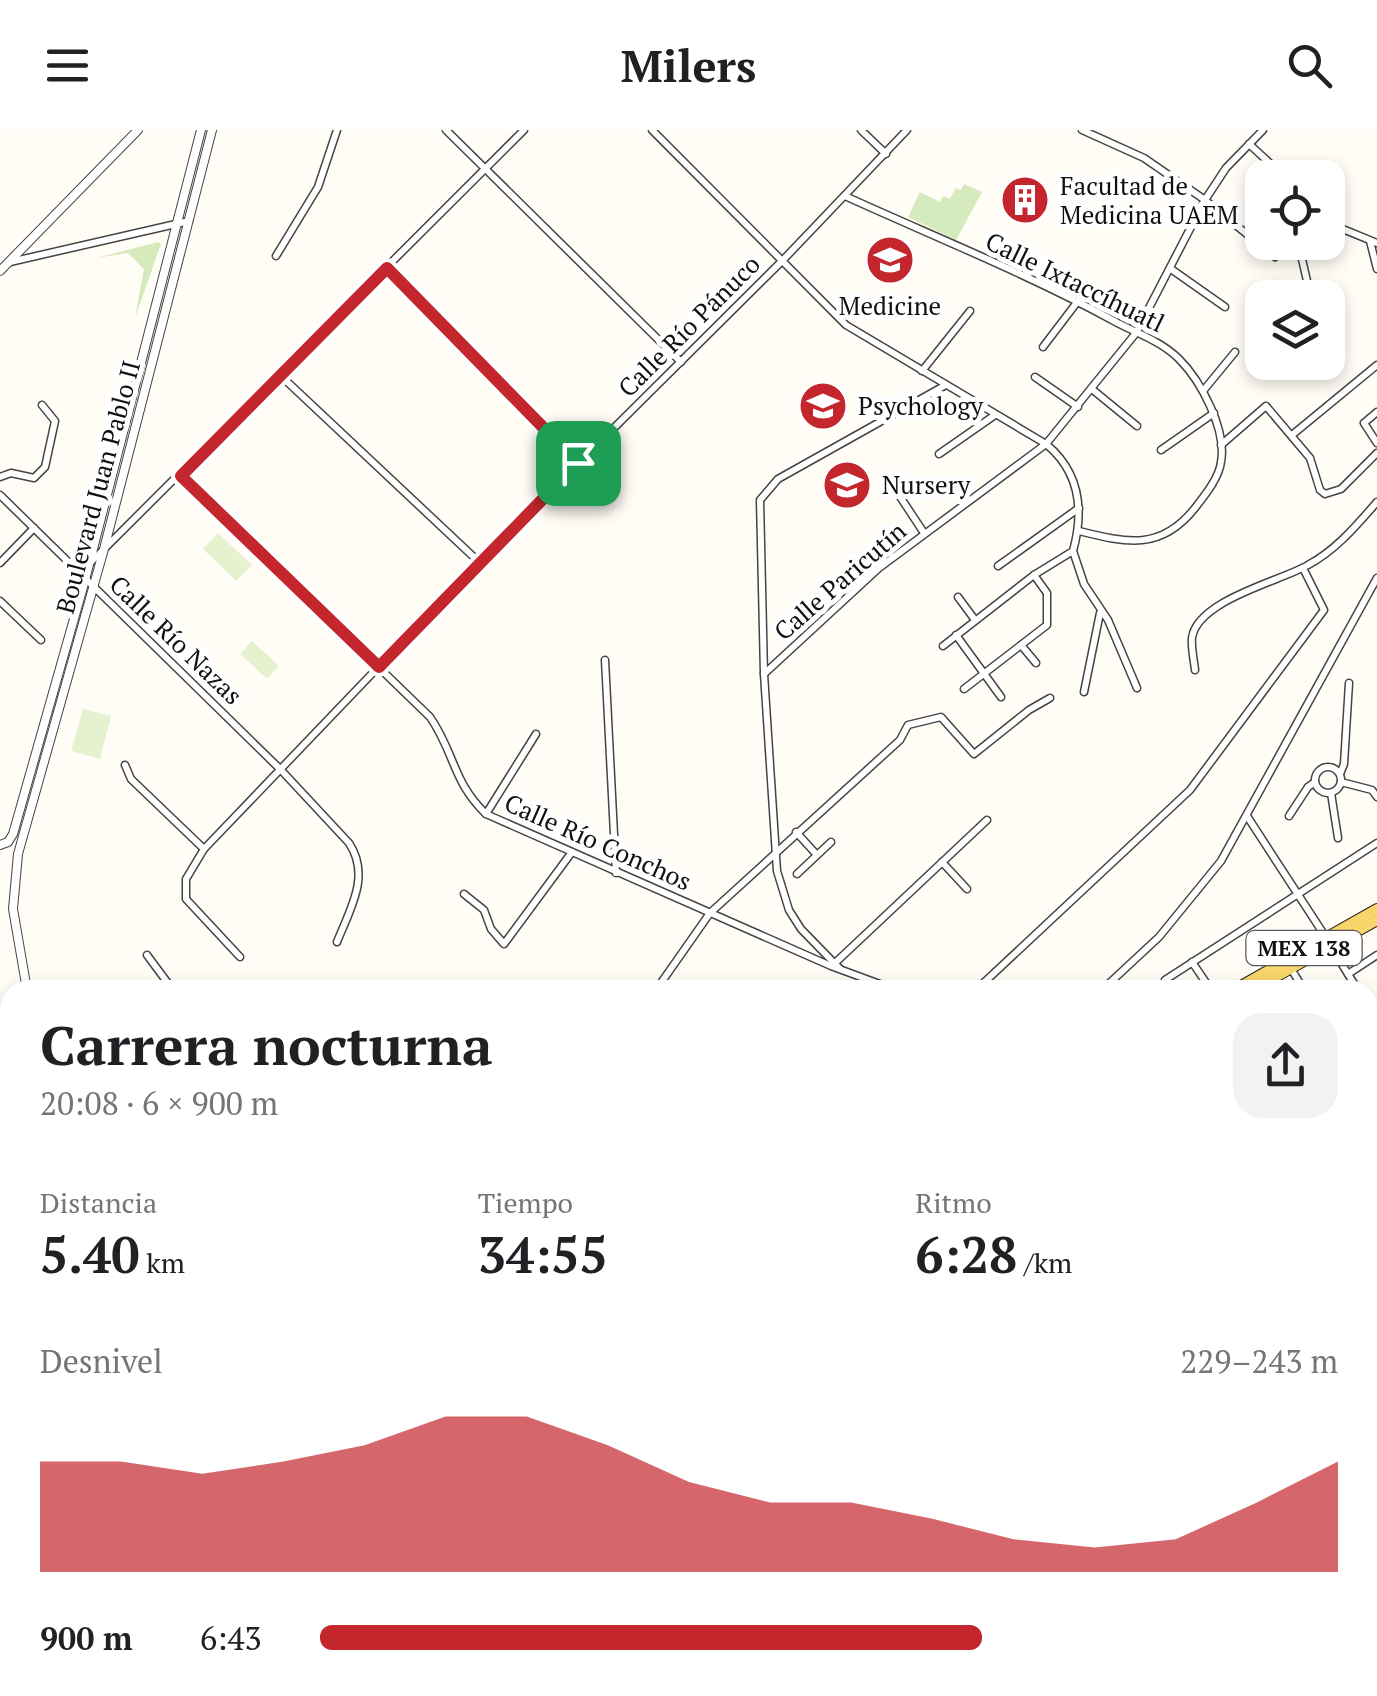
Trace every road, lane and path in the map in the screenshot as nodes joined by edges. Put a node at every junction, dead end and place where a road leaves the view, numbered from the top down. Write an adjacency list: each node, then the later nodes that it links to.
1 (138, 130): 25 (street)
2 (201, 130): 19 (street, Boulevard Juan Pablo II)
3 (212, 130): 18 (street, Boulevard Juan Pablo II)
4 (336, 130): 23 (street)
5 (446, 130): 15 (street)
6 (524, 130): 15 (street)
7 (652, 130): 24 (street)
8 (861, 130): 13 (street)
9 (907, 130): 13 (street, Calle Río Pánuco)
10 (1082, 130): 17 (street)
11 (1263, 130): 12 (street, Calle Paricutín)
12 (1250, 144): 14 (street); 17 (street, Calle Paricutín)
13 (886, 154): 16 (street, Calle Río Pánuco)
14 (1267, 160)
15 (486, 168): 26 (street); 36 (street)
16 (845, 196): 24 (street, Calle Río Pánuco); 30 (street, Calle Ixtaccíhuatl)
17 (1205, 200): 21 (street); 27 (street, Calle Paricutín)
18 (189, 221): 19 (street); 67 (street, Boulevard Juan Pablo II)
19 (176, 224): 25 (street); 71 (street, Boulevard Juan Pablo II)
20 (1345, 230): 22 (street)
21 (1245, 233)
22 (1373, 241): 28 (street)
23 (276, 256)
24 (783, 260): 36 (street, Calle Río Pánuco); 38 (street)
25 (9, 262): 29 (street)
26 (387, 268): 39 (street); 57 (street)
27 (1170, 269): 31 (street); 33 (street, Calle Paricutín)
28 (1377, 269)
29 (0, 272)
30 (1078, 301): 33 (street, Calle Ixtaccíhuatl); 34 (street)
31 (1226, 307)
32 (970, 311): 38 (street)
33 (1136, 333): 42 (street, Calle Paricutín); 43 (street, Calle Ixtaccíhuatl)
34 (1042, 347)
35 (1235, 352): 43 (street)
36 (681, 362): 57 (street, Calle Río Pánuco)
37 (1377, 364): 50 (street)
38 (922, 370): 41 (street)
39 (280, 376): 58 (street); 69 (street)
40 (1035, 377): 45 (street)
41 (944, 386): 48 (street); 89 (street)
42 (1093, 390): 45 (street, Calle Paricutín); 49 (street)
43 (1203, 391): 47 (street, Calle Ixtaccíhuatl)
44 (42, 405): 59 (street)
45 (1078, 407): 52 (street, Calle Paricutín)
46 (1377, 412): 51 (street)
47 (1214, 413): 53 (street, Calle Ixtaccíhuatl); 54 (street)
48 (995, 414): 52 (street); 56 (street)
49 (1137, 426)
50 (1292, 435): 53 (street); 55 (street)
51 (1377, 443)
52 (1046, 444): 63 (street); 66 (street, Calle Paricutín)
53 (1220, 446): 65 (street, Calle Ixtaccíhuatl)
54 (1161, 450)
55 (1377, 453)
56 (939, 454)
57 (578, 463): 69 (street, Calle Río Pánuco)
58 (181, 476): 67 (street); 87 (street, Calle Río Conchos)
59 (0, 477)
60 (895, 489): 66 (street)
61 (0, 495): 64 (street, Calle Río Nazas)
62 (1377, 502): 73 (street)
63 (1080, 507): 65 (street); 72 (street)
64 (34, 528): 70 (street); 76 (street, Calle Río Nazas)
65 (1079, 531): 68 (street)
66 (924, 534): 89 (street, Calle Paricutín)
67 (104, 550): 71 (street); 76 (street, Boulevard Juan Pablo II)
68 (1073, 551): 74 (street); 79 (street)
69 (480, 562): 87 (street, Calle Río Pánuco)
70 (0, 563)
71 (89, 564): 76 (street, Boulevard Juan Pablo II)
72 (998, 566)
73 (1303, 568): 88 (street); 141 (street)
74 (1034, 575): 80 (street); 83 (street)
75 (1377, 578): 105 (street)
76 (89, 583): 99 (street, Calle Río Nazas); 112 (street, Boulevard Juan Pablo II); 137 (street, Boulevard Juan Pablo II)
77 (958, 597): 80 (street)
78 (0, 601): 82 (street)
79 (1100, 612): 92 (street); 94 (street)
80 (975, 620): 81 (street)
81 (956, 635): 84 (street); 90 (street)
82 (41, 640)
83 (1021, 645): 86 (street); 90 (street)
84 (942, 646)
85 (605, 660): 118 (street)
86 (1036, 663)
87 (379, 667): 99 (street, Calle Río Pánuco); 104 (street, Calle Río Conchos)
88 (1195, 670)
89 (764, 674): 115 (street)
90 (984, 674): 93 (street); 95 (street)
91 (1349, 682): 100 (street)
92 (1137, 688)
93 (964, 689)
94 (1084, 692)
95 (1001, 697)
96 (1050, 698): 108 (street)
97 (536, 734): 104 (street)
98 (124, 765): 113 (street)
99 (281, 770): 113 (street, Calle Río Pánuco); 128 (street, Calle Río Nazas)
100 (1340, 778): 101 (street); 102 (street); 103 (street)
101 (1315, 782): 102 (street); 106 (street)
102 (1331, 793): 109 (street)
103 (1377, 798)
104 (486, 814): 114 (street, Calle Río Conchos)
105 (1248, 816): 122 (street); 142 (street)
106 (1289, 816)
107 (987, 820): 117 (street)
108 (796, 832): 115 (street); 116 (street)
109 (1338, 838)
110 (831, 842): 116 (street)
111 (1377, 843): 122 (street)
112 (0, 845)
113 (204, 849): 132 (street)
114 (572, 852): 118 (street, Calle Río Conchos); 121 (street)
115 (774, 852): 124 (street); 126 (street)
116 (817, 855): 119 (street)
117 (942, 862): 120 (street); 134 (street)
118 (616, 873): 124 (street, Calle Río Conchos)
119 (797, 874)
120 (967, 889)
121 (464, 894)
122 (1297, 896): 127 (street); 133 (street)
123 (1377, 909): 127 (main road, MEX 138)
124 (710, 913): 129 (street, Calle Río Conchos); 139 (street)
125 (1377, 920): 127 (main road, MEX 138)
126 (801, 929): 129 (street); 134 (street)
127 (1327, 940): 135 (main road, MEX 138); 136 (street); 145 (main road, MEX 138)
128 (338, 942)
129 (786, 946): 134 (street, Calle Río Conchos)
130 (147, 955): 138 (street)
131 (1377, 955): 136 (street)
132 (240, 956)
133 (1192, 962): 143 (street); 144 (street)
134 (835, 966): 140 (street, Calle Río Conchos)
135 (1290, 967): 146 (main road, MEX 138); 147 (street)
136 (1348, 974): 148 (street)
137 (25, 980)
138 (166, 980)
139 (663, 980)
140 (871, 980)
141 (987, 980)
142 (1113, 980)
143 (1165, 980)
144 (1204, 980)
145 (1253, 980)
146 (1269, 980)
147 (1298, 980)
148 (1352, 980)

